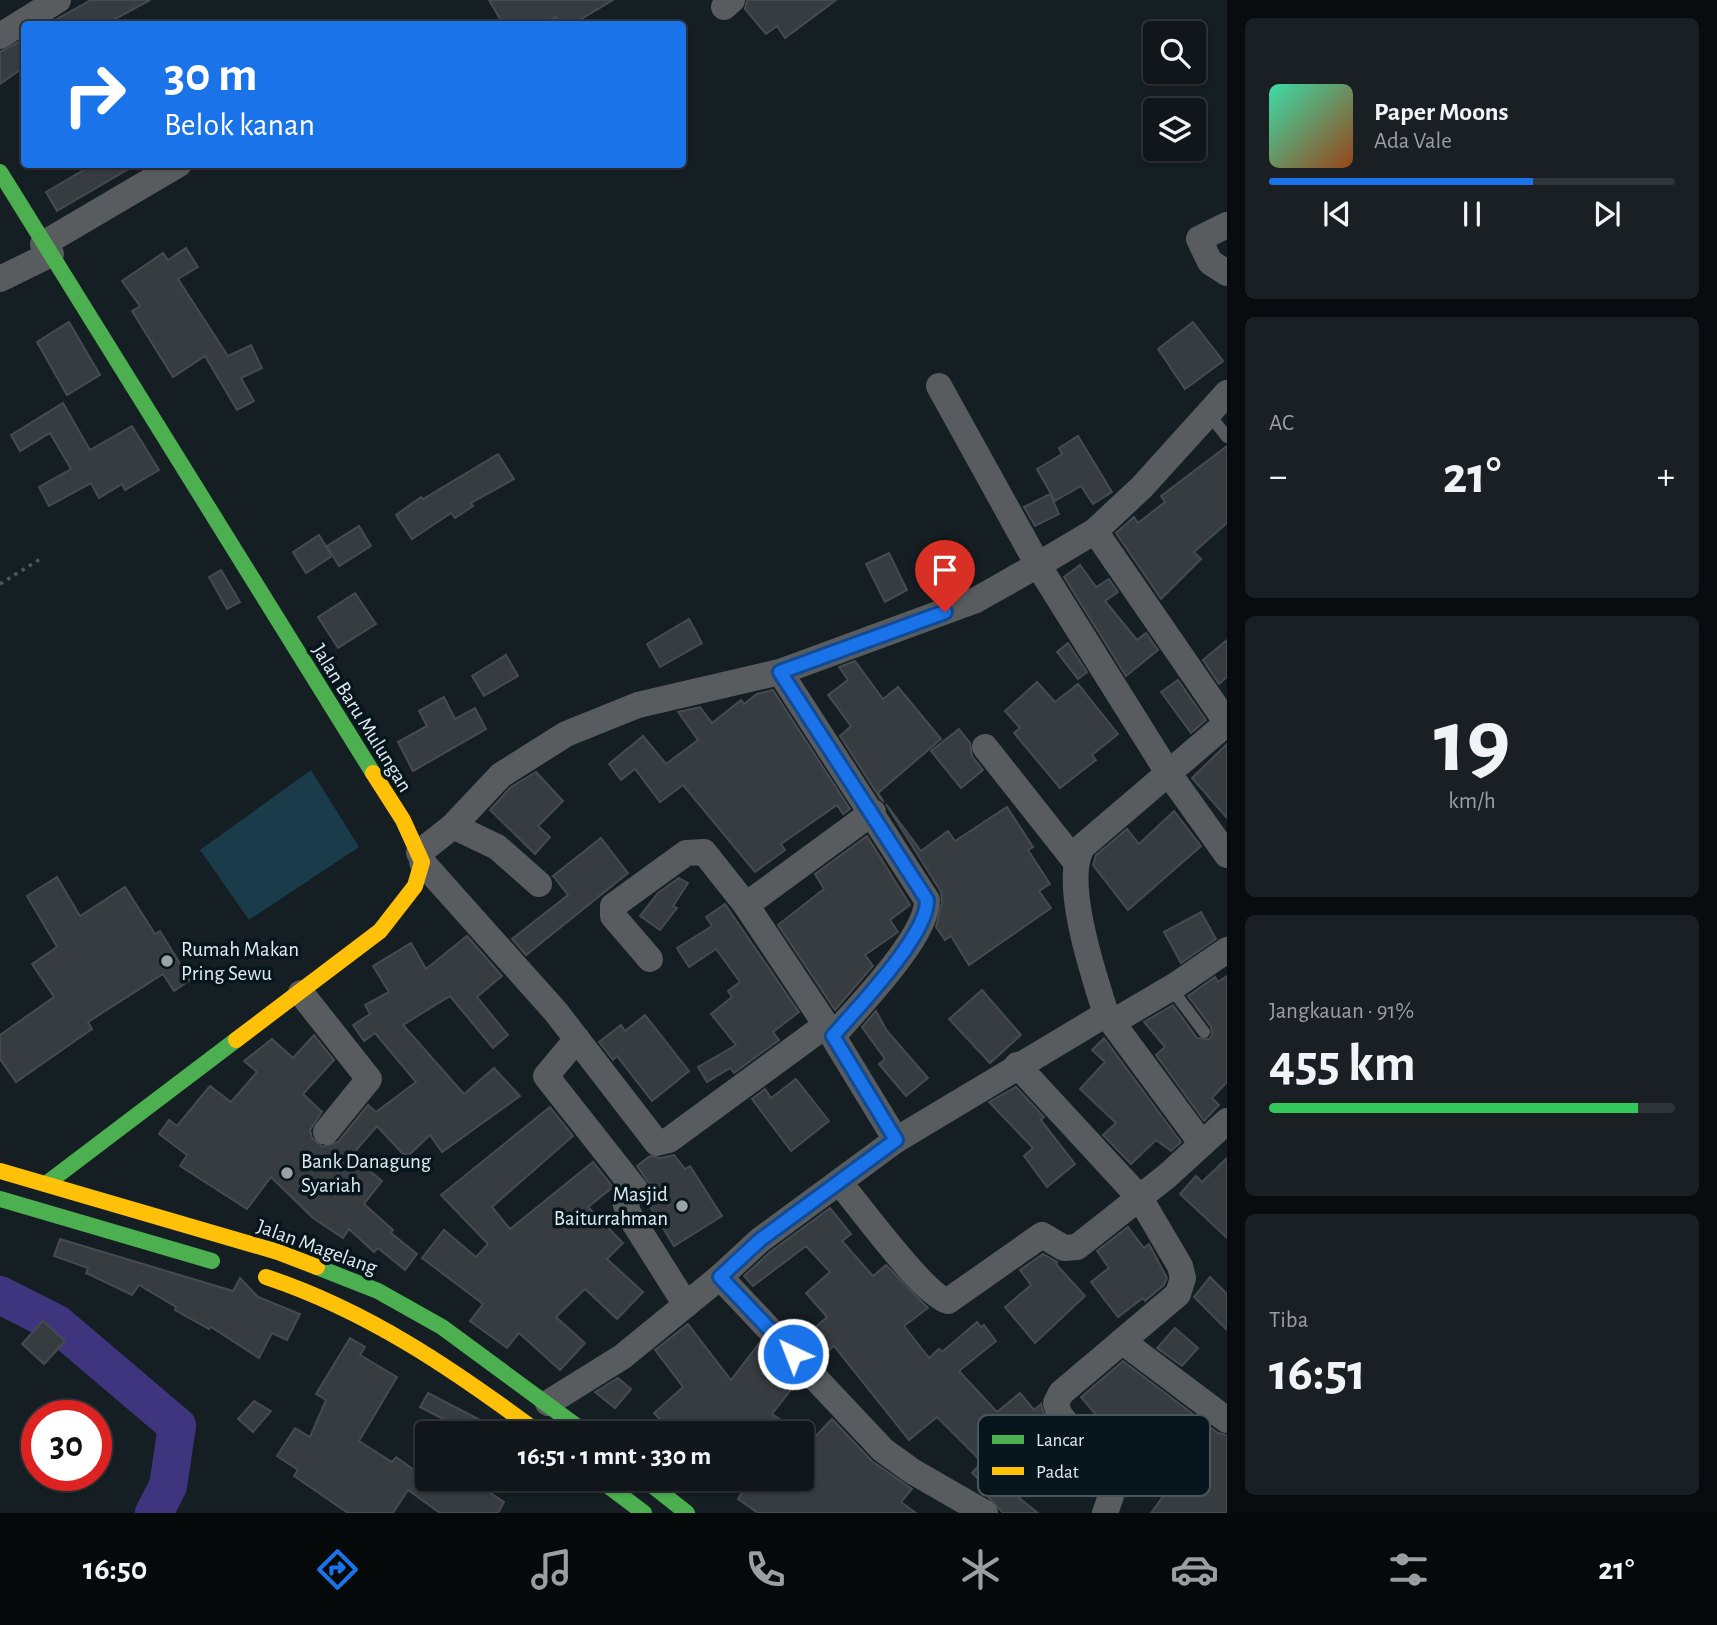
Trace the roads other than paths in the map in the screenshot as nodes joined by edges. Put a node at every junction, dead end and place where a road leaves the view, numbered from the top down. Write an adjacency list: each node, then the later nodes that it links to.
1 (58, 0): 2 (street)
2 (24, 21)
3 (21, 23): 4 (street)
4 (0, 36)
5 (174, 168): 8 (street)
6 (0, 172): 8 (main road, Jalan Baru Mulungan)
7 (1227, 225): 9 (street)
8 (47, 249): 10 (street); 24 (main road, Jalan Baru Mulungan)
9 (1227, 274)
10 (0, 279)
11 (939, 386): 16 (street)
12 (1227, 393): 13 (street)
13 (1208, 413): 14 (lane); 15 (street)
14 (1227, 436)
15 (1096, 531): 16 (street); 18 (street)
16 (1038, 565): 17 (street); 20 (street)
17 (780, 672): 21 (street); 22 (street)
18 (1227, 723): 20 (street)
19 (985, 747): 25 (street)
20 (1167, 771): 23 (street); 25 (street)
21 (873, 812): 27 (street); 33 (street)
22 (453, 826): 24 (street); 26 (street)
23 (1227, 855)
24 (421, 857): 31 (main road); 35 (street)
25 (1075, 861): 32 (street)
26 (539, 884)
27 (746, 905): 29 (street); 33 (street)
28 (1227, 950): 30 (street)
29 (650, 959)
30 (1171, 988): 32 (street); 34 (lane)
31 (301, 993): 38 (street); 43 (main road)
32 (1109, 1018): 36 (street); 40 (street)
33 (829, 1030): 35 (street); 39 (street)
34 (1204, 1032)
35 (577, 1040): 49 (street)
36 (1017, 1065): 39 (street); 44 (street)
37 (1227, 1121): 40 (street)
38 (326, 1132)
39 (896, 1140): 42 (street)
40 (1202, 1144): 44 (street)
41 (0, 1171): 43 (main road, Jalan Magelang)
42 (839, 1182): 44 (street); 48 (street)
43 (46, 1184): 51 (main road, Jalan Magelang)
44 (1140, 1198): 50 (street)
45 (0, 1199): 46 (main road)
46 (223, 1264)
47 (249, 1272): 54 (main road)
48 (720, 1277): 49 (street); 61 (street)
49 (686, 1306): 51 (street)
50 (1122, 1341): 52 (street); 53 (street)
51 (548, 1403): 55 (main road, Jalan Magelang)
52 (1060, 1415)
53 (1227, 1420)
54 (523, 1421)
55 (571, 1421)
56 (614, 1491): 59 (main road)
57 (659, 1491): 60 (main road)
58 (1111, 1496): 62 (street)
59 (644, 1513)
60 (687, 1513)
61 (985, 1513)
62 (1105, 1513)

